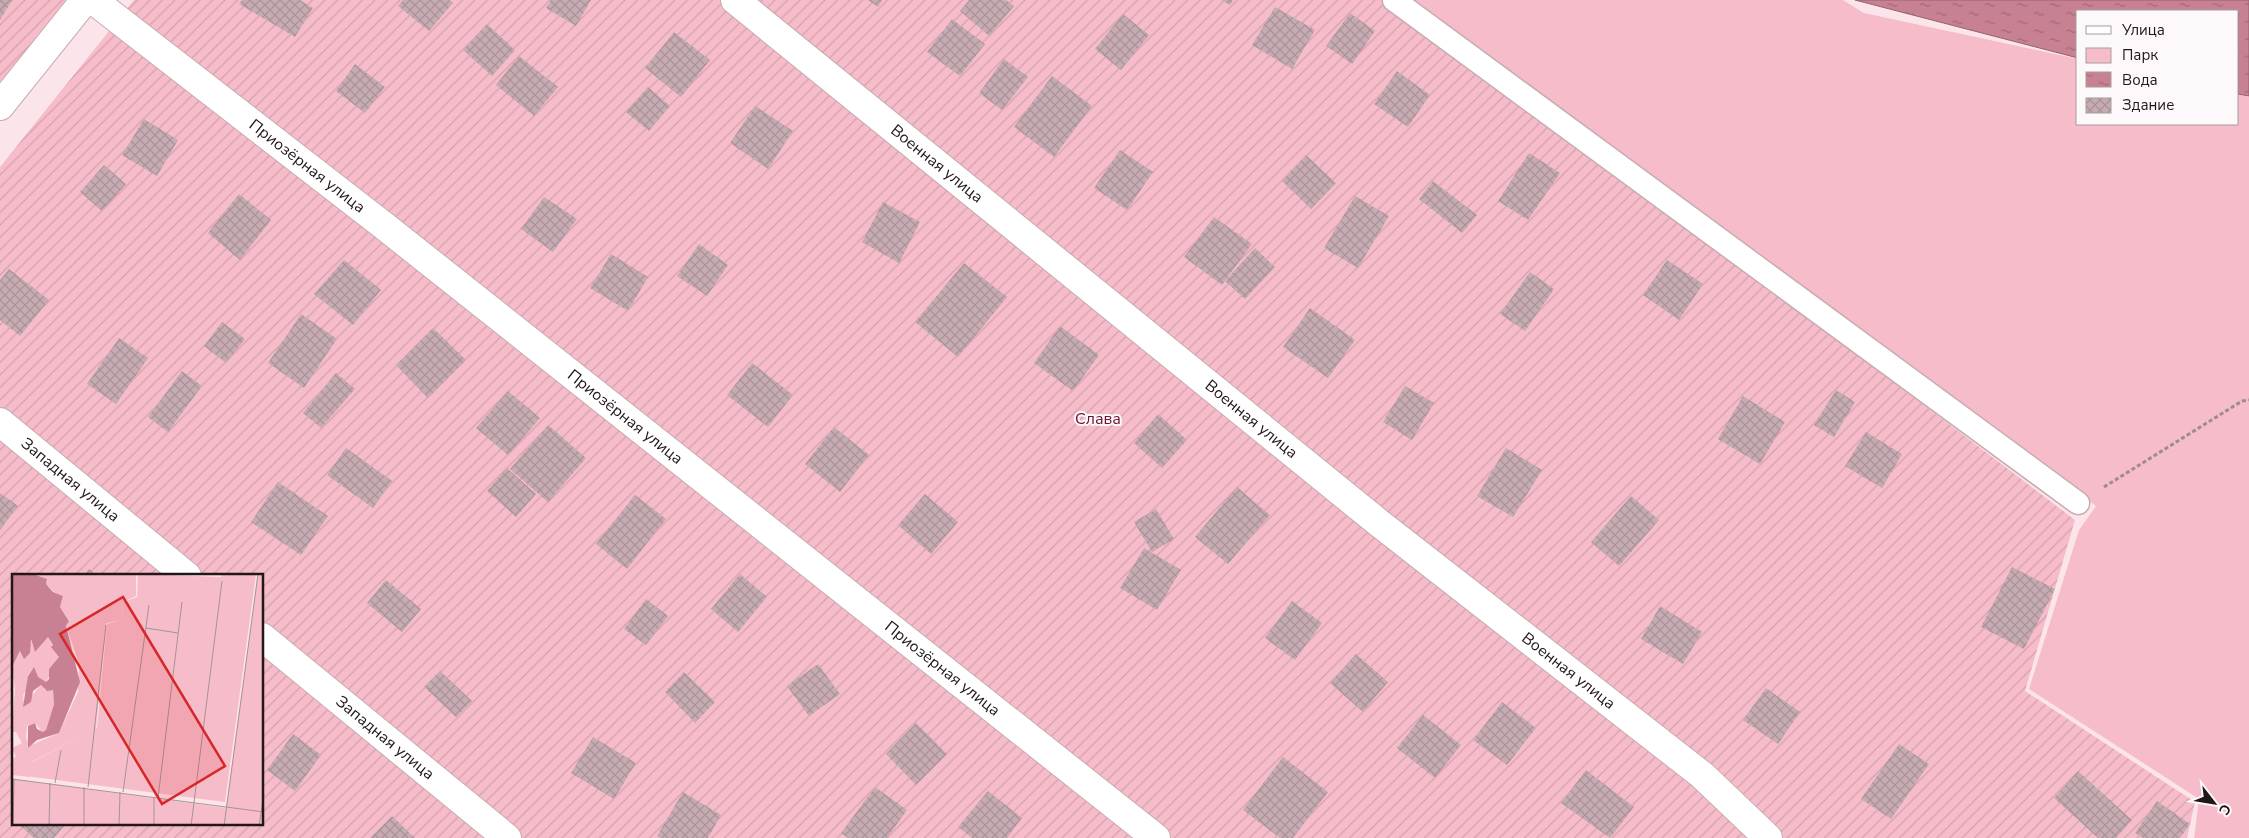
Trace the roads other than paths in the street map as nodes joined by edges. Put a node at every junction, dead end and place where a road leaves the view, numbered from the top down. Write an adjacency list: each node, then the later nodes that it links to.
1 (85, 0): 5 (street)
2 (93, 0): 11 (street, Приозёрная улица)
3 (735, 0): 12 (street, Военная улица)
4 (1394, 0): 7 (lane)
5 (0, 106)
6 (0, 422): 8 (street, Западная улица)
7 (2078, 503)
8 (185, 574)
9 (264, 639): 10 (street, Западная улица)
10 (507, 838)
11 (1156, 838)
12 (1768, 838)

